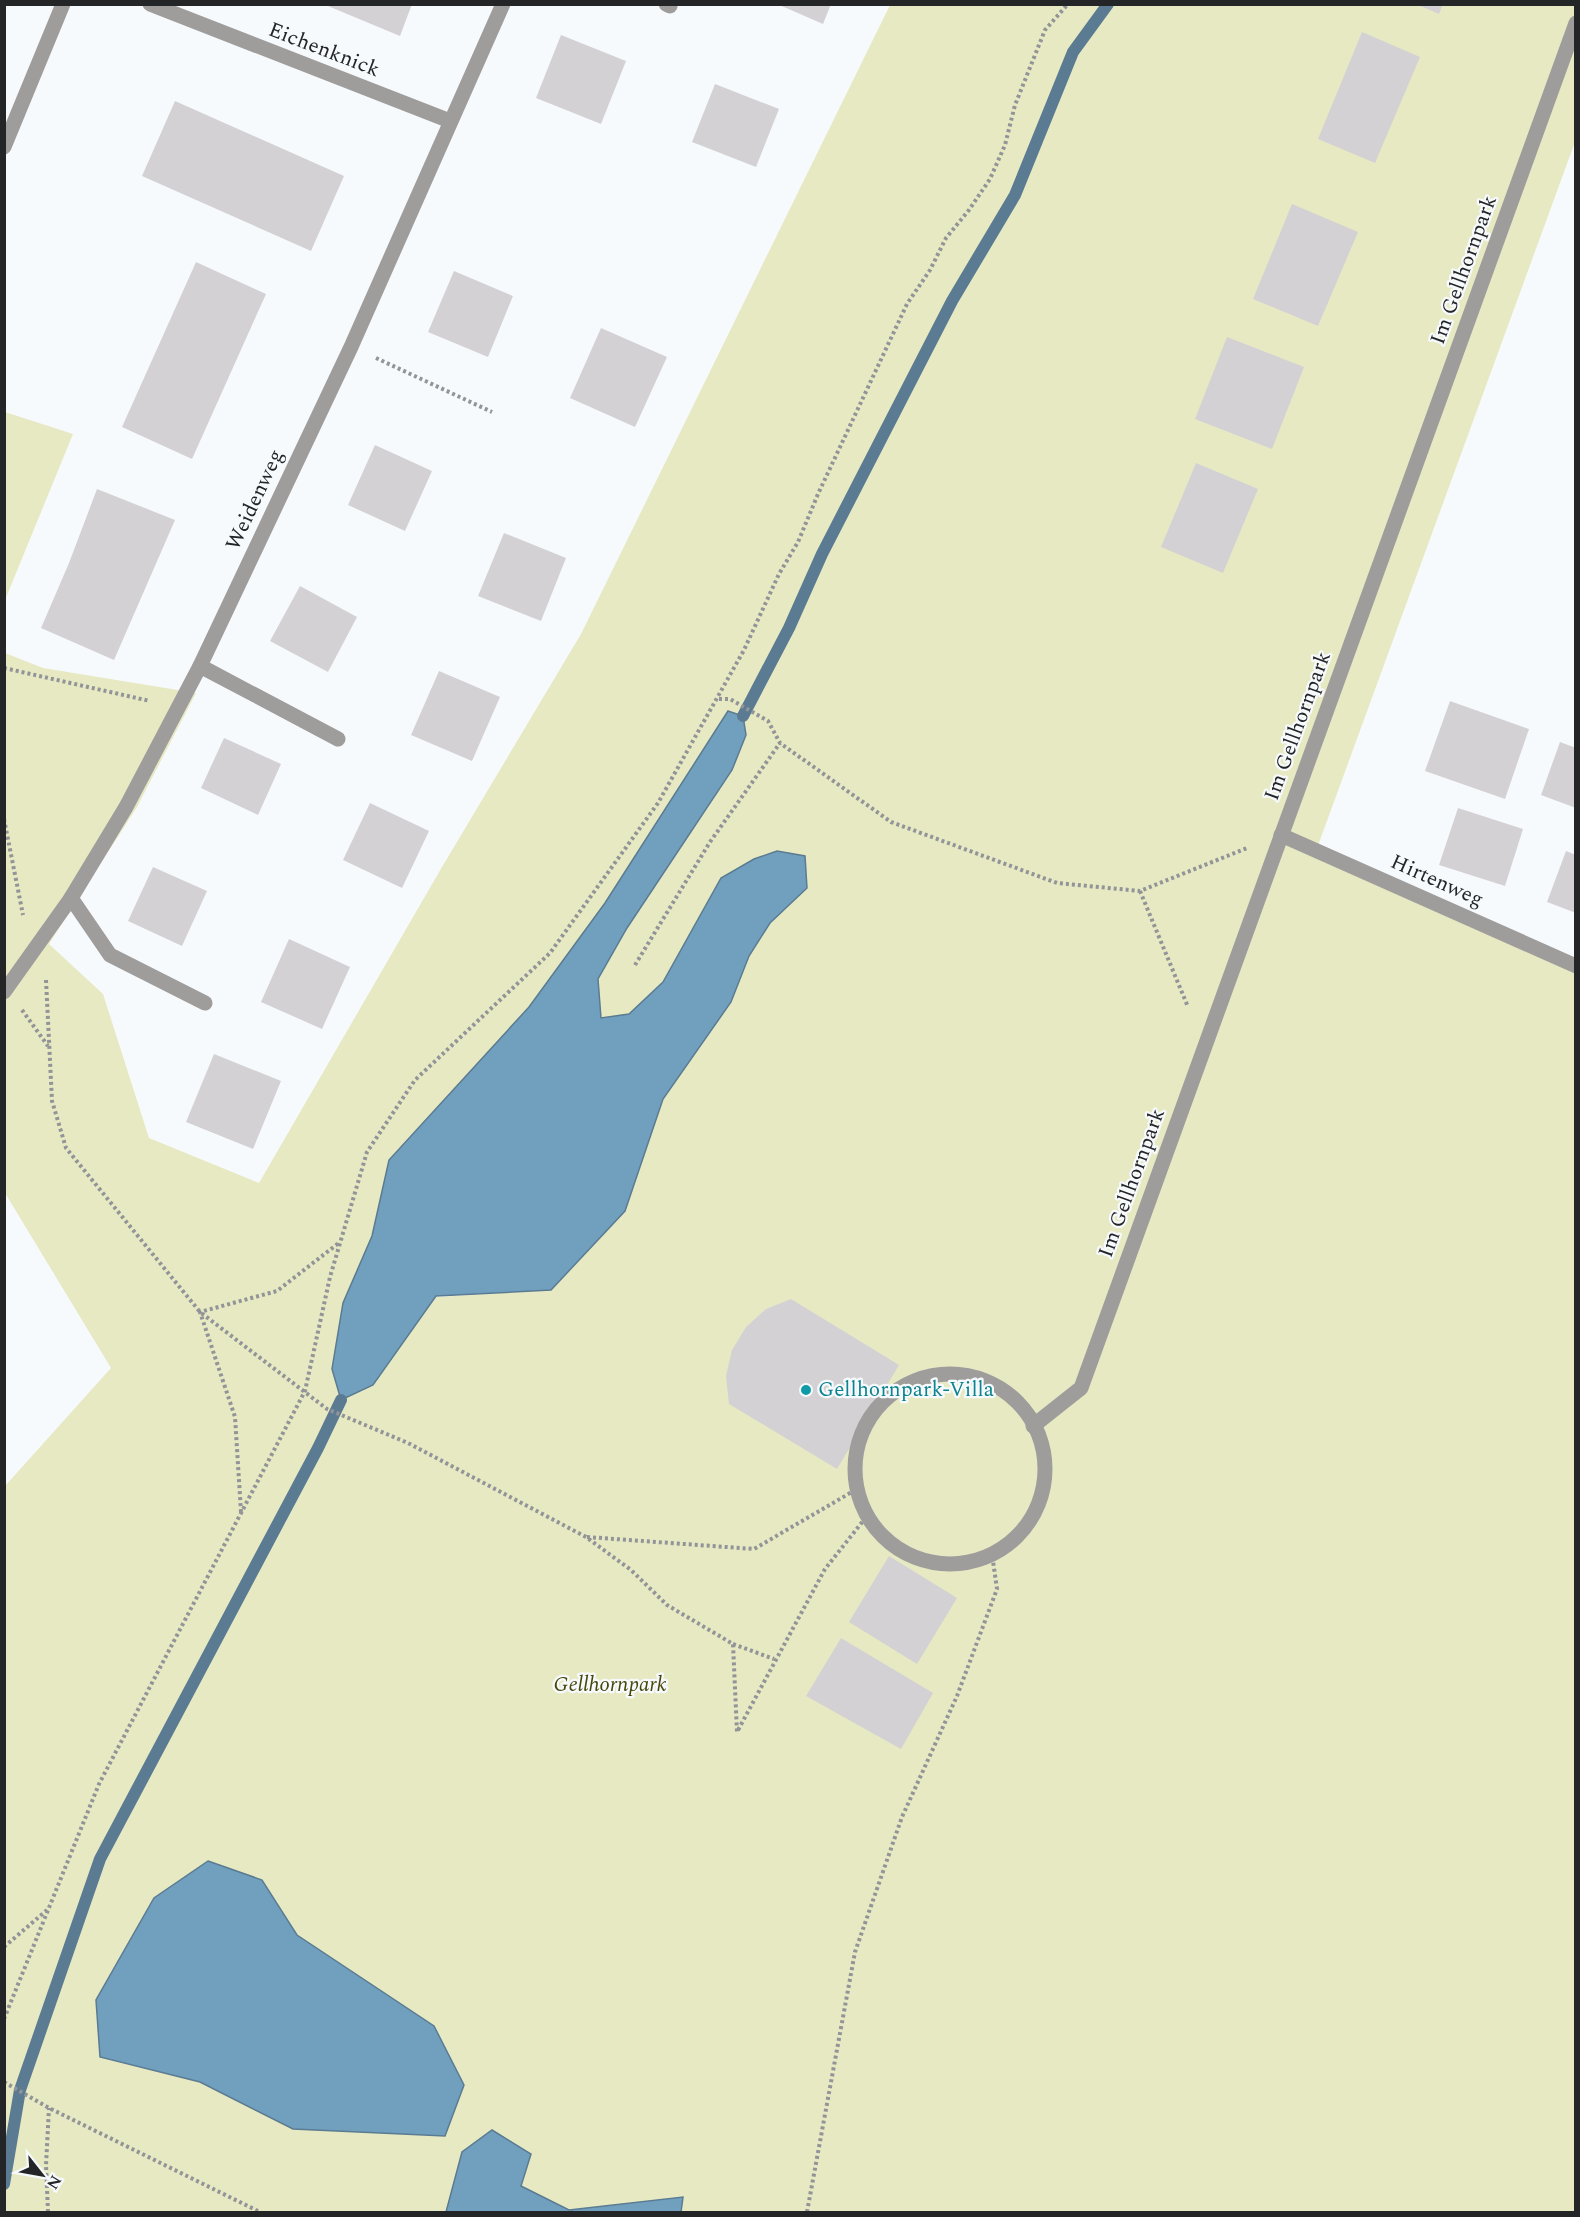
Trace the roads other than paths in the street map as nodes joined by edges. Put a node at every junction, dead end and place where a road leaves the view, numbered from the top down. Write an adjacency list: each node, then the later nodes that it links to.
1 (63, 4): 6 (street)
2 (150, 4): 5 (street, Eichenknick)
3 (503, 4): 5 (street, Weidenweg)
4 (1575, 22): 9 (street, Im Gellhornpark)
5 (450, 121): 7 (street, Weidenweg)
6 (4, 147)
7 (200, 666): 8 (street); 10 (street, Weidenweg)
8 (338, 739)
9 (1281, 835): 11 (street, Hirtenweg); 14 (street, Im Gellhornpark)
10 (71, 898): 12 (street, Weidenweg); 13 (street)
11 (1575, 966)
12 (6, 991)
13 (205, 1003)
14 (1034, 1426): 14 (street)

